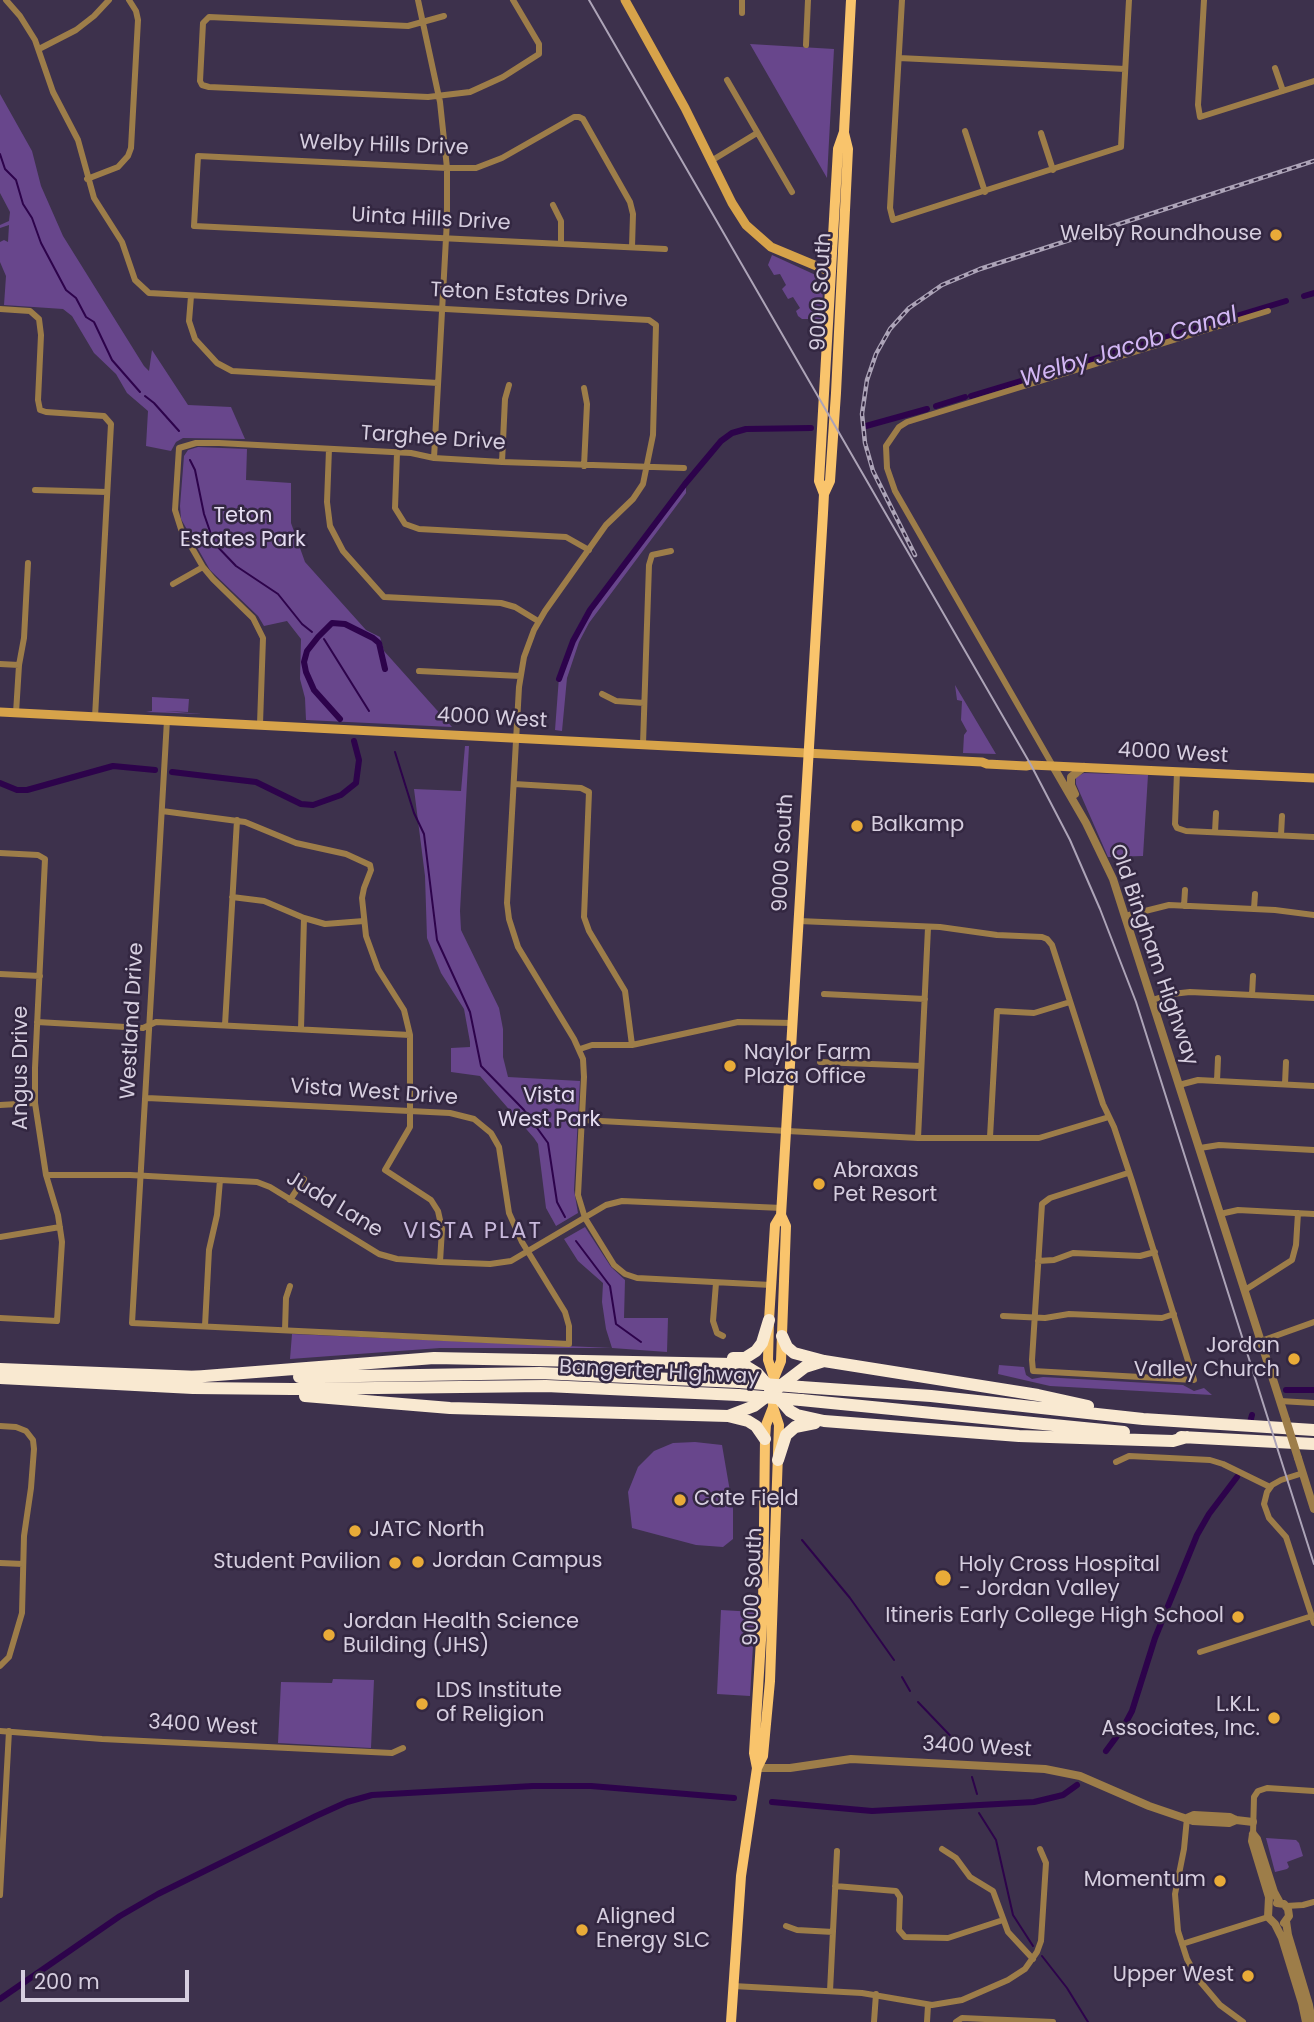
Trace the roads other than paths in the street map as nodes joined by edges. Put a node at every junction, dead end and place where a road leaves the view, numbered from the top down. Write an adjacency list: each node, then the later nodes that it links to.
1 (6, 0): 17 (street)
2 (109, 0): 17 (street)
3 (129, 0): 32 (street)
4 (418, 0): 15 (street)
5 (513, 0): 24 (street)
6 (742, 0): 13 (street)
7 (808, 0): 16 (street)
8 (851, 0): 26 (main road, 9000 South)
9 (902, 0): 18 (street)
10 (1129, 0): 20 (street)
11 (1204, 0): 23 (street)
12 (629, 1): 29 (main road)
13 (742, 13)
14 (444, 16): 15 (street)
15 (423, 23): 24 (street); 24 (street)
16 (806, 45)
17 (39, 49): 32 (street)
18 (899, 58): 20 (street); 34 (street)
19 (1275, 68): 23 (street)
20 (1125, 69): 31 (street)
21 (727, 80): 27 (street)
22 (1314, 81): 23 (street)
23 (1283, 91)
24 (439, 97): 30 (street)
25 (965, 131): 34 (street)
26 (844, 132): 41 (main road, 9000 South); 49 (main road, 9000 South)
27 (757, 133): 29 (street); 33 (street)
28 (1041, 133): 31 (street)
29 (711, 161): 41 (main road)
30 (447, 168): 36 (street, Welby Hills Drive); 37 (street); 39 (street, Welby Hills Drive)
31 (1053, 170): 34 (street)
32 (87, 179): 42 (street, Teton Estates Drive)
33 (792, 192)
34 (985, 192)
35 (553, 205): 38 (street)
36 (194, 226): 37 (street, Uinta Hills Drive)
37 (446, 239): 38 (street, Uinta Hills Drive); 44 (street)
38 (561, 244): 39 (street, Uinta Hills Drive)
39 (632, 247): 40 (street, Uinta Hills Drive)
40 (665, 249)
41 (831, 271): 49 (main road); 59 (main road, 9000 South)
42 (191, 296): 44 (street, Teton Estates Drive); 46 (street)
43 (0, 309): 58 (street)
44 (442, 309): 46 (street); 55 (street, Teton Estates Drive)
45 (1268, 312): 80 (street, Old Bingham Highway)
46 (438, 383): 52 (street)
47 (509, 385): 53 (street)
48 (584, 388): 54 (street)
49 (836, 393): 59 (main road, 9000 South)
50 (330, 449): 51 (street, Targhee Drive); 63 (street, Targhee Drive); 65 (street)
51 (397, 453): 52 (street, Targhee Drive); 60 (street)
52 (434, 458): 53 (street, Targhee Drive)
53 (502, 462): 54 (street, Targhee Drive)
54 (584, 466): 55 (street, Targhee Drive)
55 (646, 467): 56 (street, Targhee Drive); 60 (street, Teton Estates Drive)
56 (684, 468)
57 (35, 490): 58 (street)
58 (107, 492): 74 (street)
59 (824, 494): 79 (main road, 9000 South)
60 (589, 550): 65 (street, Teton Estates Drive)
61 (671, 551): 71 (street)
62 (28, 563): 67 (street)
63 (203, 567): 64 (street); 76 (street)
64 (173, 584)
65 (538, 621): 69 (street, Teton Estates Drive)
66 (0, 664): 67 (street)
67 (19, 665): 73 (street)
68 (419, 671): 69 (street)
69 (520, 676): 77 (street, Teton Estates Drive)
70 (602, 694): 71 (street)
71 (644, 703): 78 (street)
72 (0, 712): 73 (main road, 4000 West)
73 (16, 713): 74 (main road, 4000 West)
74 (94, 717): 75 (main road, 4000 West)
75 (167, 720): 76 (main road, 4000 West); 85 (street, Westland Drive)
76 (260, 724): 77 (main road, 4000 West)
77 (517, 738): 78 (main road, 4000 West); 84 (street, Teton Estates Drive)
78 (643, 744): 79 (main road, 4000 West)
79 (809, 754): 80 (main road, 4000 West); 103 (main road, 9000 South)
80 (1053, 766): 81 (main road, 4000 West); 89 (street, Old Bingham Highway)
81 (1084, 767): 82 (main road, 4000 West); 89 (street)
82 (1177, 772): 83 (main road, 4000 West); 90 (street)
83 (1314, 778)
84 (514, 784): 120 (street); 121 (street, Teton Estates Drive)
85 (162, 811): 88 (street); 116 (street, Westland Drive)
86 (1216, 813): 90 (street)
87 (1282, 816): 91 (street)
88 (237, 820): 96 (street); 102 (street)
89 (1086, 823): 100 (street, Old Bingham Highway)
90 (1214, 832): 91 (street)
91 (1281, 835): 92 (street)
92 (1314, 837)
93 (0, 853): 106 (street, Angus Drive)
94 (1185, 890): 97 (street)
95 (1255, 894): 98 (street)
96 (232, 897): 101 (street); 117 (street)
97 (1184, 906): 98 (street); 100 (street)
98 (1254, 909): 99 (street)
99 (1314, 915)
100 (1125, 916): 112 (street, Old Bingham Highway)
101 (304, 918): 102 (street); 118 (street)
102 (364, 921): 119 (street)
103 (799, 921): 104 (street); 115 (main road, 9000 South)
104 (928, 928): 111 (street); 113 (street)
105 (0, 974): 106 (street)
106 (40, 976): 114 (street, Angus Drive)
107 (1253, 976): 109 (street)
108 (824, 994): 111 (street)
109 (1252, 995): 110 (street); 112 (street)
110 (1314, 998)
111 (925, 999): 125 (street)
112 (1152, 1000): 128 (street, Old Bingham Highway)
113 (1070, 1002): 134 (street); 137 (street)
114 (37, 1022): 116 (street); 131 (street, Angus Drive)
115 (793, 1023): 120 (street); 136 (main road, 9000 South)
116 (149, 1025): 117 (street); 130 (street, Westland Drive)
117 (225, 1025): 118 (street)
118 (301, 1029): 119 (street)
119 (410, 1035): 133 (street)
120 (632, 1045): 121 (street)
121 (580, 1049): 135 (street)
122 (1218, 1058): 126 (street)
123 (820, 1062): 125 (street)
124 (1286, 1062): 127 (street)
125 (921, 1066): 138 (street)
126 (1217, 1081): 127 (street); 128 (street)
127 (1285, 1084): 129 (street)
128 (1179, 1085): 139 (street, Old Bingham Highway)
129 (1314, 1086)
130 (147, 1098): 133 (street, Vista West Drive); 143 (street, Westland Drive)
131 (35, 1103): 132 (street); 142 (street, Angus Drive)
132 (0, 1105)
133 (411, 1111): 154 (street, Vista West Drive); 157 (street)
134 (1109, 1117): 137 (street); 141 (street)
135 (582, 1120): 136 (street); 151 (street)
136 (786, 1130): 138 (street); 147 (main road, 9000 South)
137 (990, 1137): 138 (street)
138 (918, 1138)
139 (1199, 1148): 140 (street); 149 (street, Old Bingham Highway)
140 (1314, 1150)
141 (1128, 1173): 155 (street); 156 (street)
142 (46, 1175): 143 (street, Judd Lane); 152 (street, Angus Drive)
143 (142, 1175): 145 (street, Judd Lane); 168 (street, Westland Drive)
144 (304, 1179): 146 (street)
145 (220, 1180): 146 (street, Judd Lane); 168 (street)
146 (290, 1200): 157 (street, Judd Lane)
147 (781, 1211): 151 (street, Judd Lane); 160 (main road, 9000 South); 171 (main road, 9000 South)
148 (1298, 1213): 149 (street); 150 (street); 161 (street)
149 (1220, 1214): 161 (street, Old Bingham Highway)
150 (1314, 1214)
151 (585, 1218): 154 (street, Judd Lane); 158 (street)
152 (61, 1227): 153 (street); 164 (street, Angus Drive)
153 (0, 1237)
154 (528, 1252): 157 (street, Judd Lane); 169 (street, Vista West Drive)
155 (1155, 1252): 156 (street); 162 (street)
156 (1038, 1261): 165 (street)
157 (440, 1262)
158 (716, 1283): 160 (street); 170 (street)
159 (290, 1286): 169 (street)
160 (771, 1286): 166 (main road, 9000 South)
161 (1245, 1290): 172 (street, Old Bingham Highway)
162 (1174, 1314): 165 (street); 165 (street)
163 (1003, 1316): 165 (street)
164 (0, 1318)
165 (1034, 1318)
166 (769, 1320): 174 (highway); 179 (main road, 9000 South)
167 (1314, 1322): 172 (street)
168 (205, 1326): 169 (street)
169 (285, 1330)
170 (723, 1336)
171 (782, 1336): 173 (highway); 179 (main road, 9000 South)
172 (1261, 1341): 181 (street, Old Bingham Highway)
173 (824, 1361): 179 (highway); 185 (highway)
174 (683, 1363): 178 (highway); 179 (highway)
175 (0, 1366): 176 (highway, Bangerter Highway)
176 (53, 1376): 177 (highway, Bangerter Highway); 178 (highway, Bangerter Highway)
177 (0, 1379)
178 (192, 1383): 180 (highway, Bangerter Highway, bridge); 184 (highway)
179 (774, 1384): 183 (main road, 9000 South); 184 (highway); 186 (highway)
180 (801, 1393): 185 (highway, Bangerter Highway); 189 (highway, Bangerter Highway)
181 (1280, 1401): 182 (street); 194 (street, Old Bingham Highway, bridge)
182 (1314, 1403)
183 (773, 1407): 190 (main road, 9000 South); 192 (main road, 9000 South)
184 (728, 1416): 190 (highway)
185 (1143, 1419): 188 (highway, Bangerter Highway)
186 (824, 1421): 189 (highway); 192 (highway)
187 (0, 1426): 198 (street)
188 (1314, 1430)
189 (1187, 1437): 191 (highway, Bangerter Highway)
190 (765, 1439): 205 (main road, 9000 South)
191 (1314, 1444)
192 (778, 1460): 205 (main road, 9000 South)
193 (1116, 1462): 195 (street)
194 (1303, 1473): 195 (street); 196 (street, Old Bingham Highway)
195 (1270, 1488): 199 (street)
196 (1314, 1509)
197 (0, 1563): 198 (street)
198 (23, 1564): 201 (street)
199 (1313, 1620): 200 (street)
200 (1200, 1652)
201 (1, 1665)
202 (0, 1731): 203 (street, 3400 West)
203 (9, 1731): 204 (street, 3400 West); 214 (street)
204 (403, 1748)
205 (757, 1768): 207 (street, 3400 West); 227 (main road, 9000 South)
206 (1314, 1791): 208 (street)
207 (1186, 1818): 208 (street, 3400 West); 225 (street)
208 (1253, 1822): 209 (street)
209 (1253, 1834): 216 (street); 218 (street)
210 (942, 1849): 221 (street)
211 (1040, 1849): 226 (street)
212 (837, 1851): 213 (street)
213 (835, 1886): 221 (street); 224 (street)
214 (0, 1895)
215 (1314, 1902): 217 (street)
216 (1283, 1904): 217 (street); 218 (street); 220 (street)
217 (1303, 1905): 220 (street)
218 (1269, 1907): 219 (street)
219 (1268, 1917): 222 (street); 225 (street)
220 (1288, 1919): 222 (street); 238 (street)
221 (1003, 1920): 226 (street)
222 (1275, 1924): 237 (street)
223 (786, 1926): 224 (street)
224 (833, 1932): 228 (street)
225 (1182, 1944): 236 (street)
226 (1033, 1959): 230 (street)
227 (733, 1986): 228 (street); 232 (main road, 9000 South)
228 (830, 1991): 229 (street)
229 (876, 1994): 230 (street); 233 (street)
230 (928, 2005): 234 (street)
231 (958, 2020): 235 (street)
232 (731, 2022)
233 (874, 2022)
234 (927, 2022)
235 (1054, 2022)
236 (1243, 2022)
237 (1306, 2022)
238 (1312, 2022)

